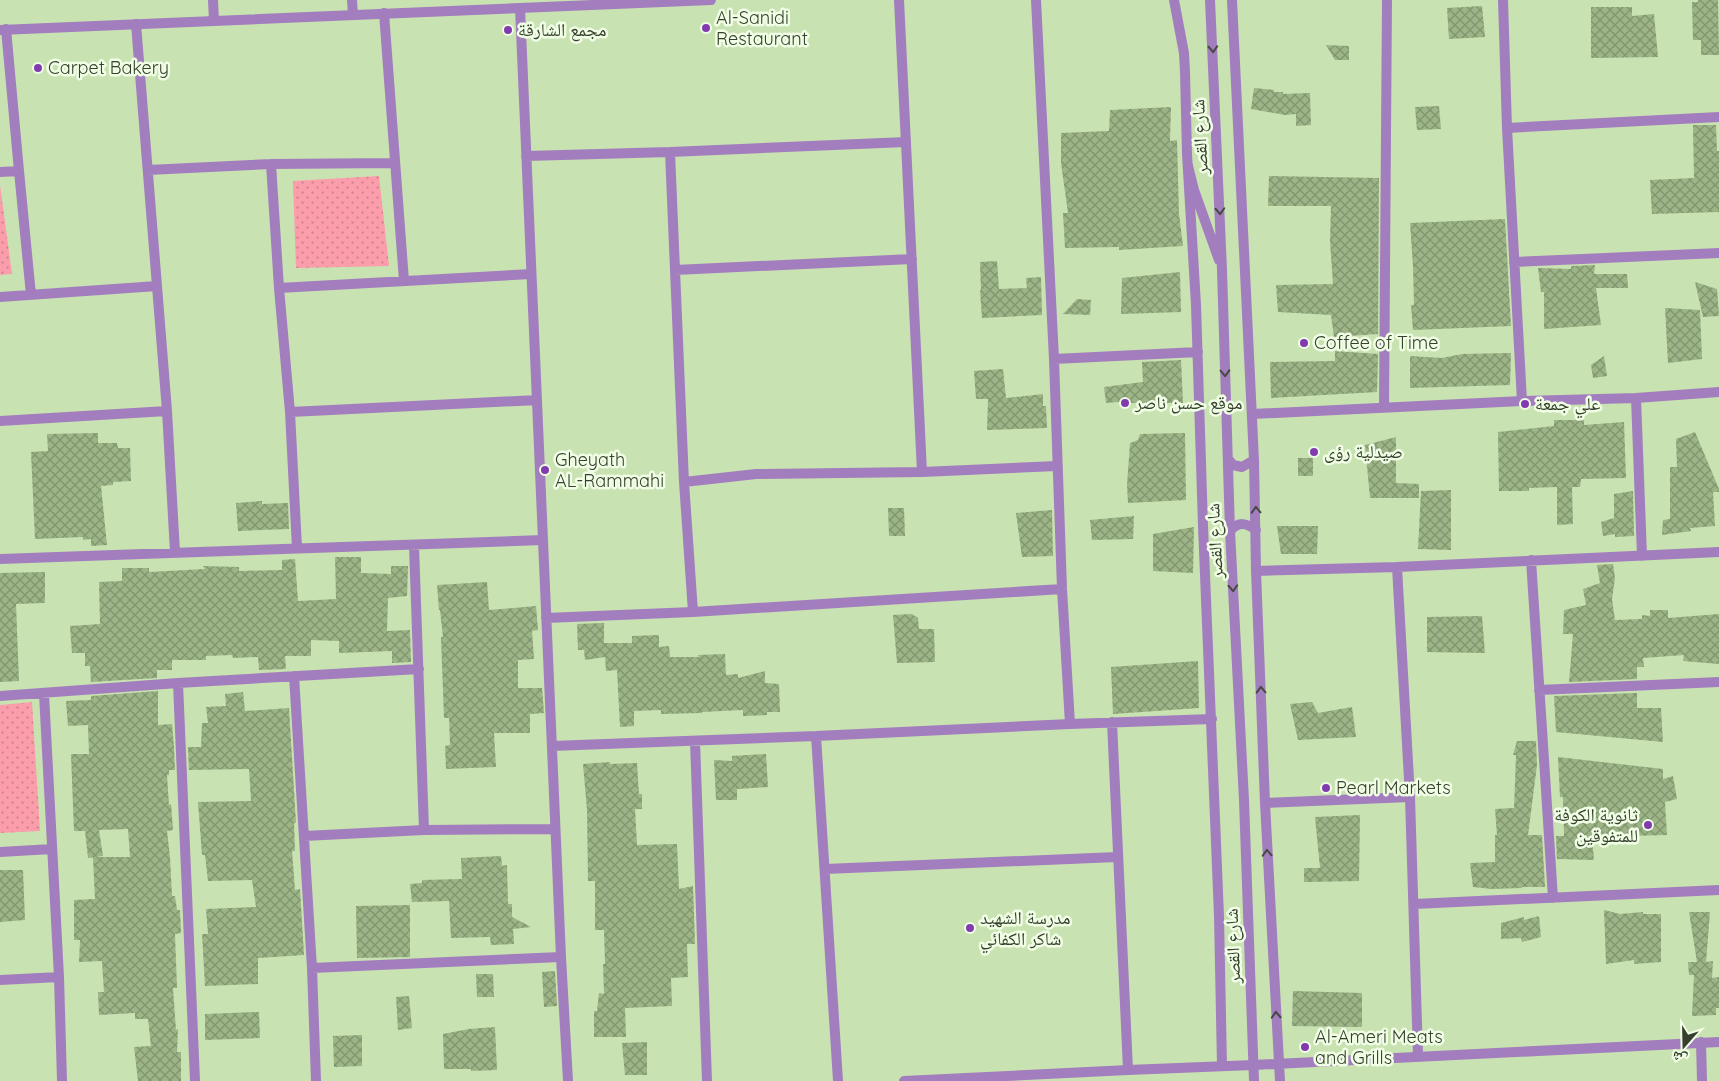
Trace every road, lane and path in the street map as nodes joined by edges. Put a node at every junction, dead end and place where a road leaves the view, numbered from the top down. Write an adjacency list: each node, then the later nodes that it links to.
1 (213, 0): 15 (street)
2 (352, 0): 14 (street)
3 (711, 0): 11 (street)
4 (899, 0): 20 (street)
5 (1036, 0): 41 (street)
6 (1174, 0): 25 (street)
7 (1210, 0): 33 (street, شارع القصر, one-way to 33)
8 (1232, 0): 49 (street)
9 (1387, 0): 46 (street)
10 (1502, 0): 19 (street)
11 (629, 2): 12 (street)
12 (520, 8): 13 (street); 22 (street)
13 (384, 13): 14 (street); 23 (street)
14 (353, 15): 15 (street)
15 (214, 21): 16 (street)
16 (136, 24): 17 (street); 26 (street)
17 (3, 29): 27 (street)
18 (1719, 117): 19 (street)
19 (1507, 128): 31 (street)
20 (906, 142): 21 (street); 30 (street)
21 (670, 152): 22 (street); 32 (street)
22 (526, 156): 34 (street)
23 (395, 163): 24 (street); 35 (street)
24 (271, 164): 26 (street); 37 (street)
25 (1188, 166): 33 (street); 40 (street)
26 (148, 170): 36 (street)
27 (19, 171): 28 (street); 38 (street)
28 (0, 172)
29 (1719, 253): 31 (street)
30 (912, 259): 32 (street); 54 (street)
31 (1514, 262): 45 (street)
32 (676, 270): 55 (street)
33 (1222, 270): 51 (street, شارع القصر, one-way to 51)
34 (531, 274): 35 (street); 44 (street)
35 (404, 281): 37 (street)
36 (157, 286): 38 (street); 47 (street)
37 (279, 288): 48 (street)
38 (31, 295): 39 (street)
39 (0, 297)
40 (1198, 352): 41 (street); 78 (street)
41 (1054, 359): 53 (street)
42 (1719, 392): 43 (street)
43 (1636, 398): 45 (street); 63 (street)
44 (537, 400): 48 (street); 58 (street)
45 (1522, 401): 46 (street)
46 (1384, 408): 49 (street)
47 (167, 411): 50 (street); 61 (street)
48 (290, 412): 60 (street)
49 (1252, 414): 52 (street)
50 (0, 421)
51 (1228, 459): 52 (street); 57 (street, شارع القصر)
52 (1254, 460): 56 (street, one-way to 52)
53 (1057, 466): 54 (street); 68 (street)
54 (922, 472): 55 (street)
55 (684, 482): 69 (street)
56 (1256, 530): 57 (street); 67 (street)
57 (1230, 532): 104 (street, شارع القصر, one-way to 104)
58 (543, 540): 59 (street); 70 (street)
59 (414, 546): 60 (street); 71 (street)
60 (297, 548): 61 (street)
61 (175, 552): 64 (street)
62 (1719, 552): 63 (street)
63 (1642, 556): 65 (street)
64 (0, 559)
65 (1531, 560): 66 (street); 75 (street)
66 (1397, 567): 67 (street); 84 (street)
67 (1256, 572): 85 (street, one-way to 67)
68 (1062, 589): 69 (street); 80 (street)
69 (693, 612): 70 (street)
70 (546, 618): 83 (street)
71 (419, 669): 72 (street); 87 (street)
72 (294, 676): 74 (street); 88 (street)
73 (1719, 682): 75 (street)
74 (178, 683): 76 (street); 108 (street)
75 (1539, 690): 94 (street)
76 (44, 694): 77 (street); 89 (street)
77 (0, 696)
78 (1212, 719): 79 (street); 105 (street)
79 (1112, 722): 80 (street); 91 (street)
80 (1070, 724): 81 (street)
81 (816, 736): 82 (street); 92 (street)
82 (695, 741): 83 (street); 111 (street)
83 (552, 746): 86 (street)
84 (1410, 797): 85 (street); 95 (street)
85 (1265, 803): 103 (street, one-way to 85)
86 (555, 829): 87 (street); 96 (street)
87 (424, 830): 88 (street)
88 (304, 836): 97 (street)
89 (52, 849): 90 (street); 98 (street)
90 (0, 852)
91 (1117, 858): 92 (street); 106 (street)
92 (824, 869): 112 (street)
93 (1719, 890): 94 (street)
94 (1553, 898): 95 (street)
95 (1414, 904): 102 (street)
96 (561, 957): 97 (street); 110 (street)
97 (312, 968): 109 (street)
98 (59, 977): 99 (street); 107 (street)
99 (0, 980)
100 (1701, 1042): 101 (street); 102 (street); 116 (street)
101 (1719, 1042)
102 (1418, 1056): 103 (street)
103 (1279, 1064): 104 (street); 115 (street)
104 (1253, 1065): 105 (street); 114 (street, شارع القصر)
105 (1222, 1066): 106 (street)
106 (1128, 1070): 113 (street)
107 (62, 1081)
108 (195, 1081)
109 (316, 1081)
110 (568, 1081)
111 (707, 1081)
112 (838, 1081)
113 (904, 1081)
114 (1254, 1081)
115 (1280, 1081)
116 (1702, 1081)

